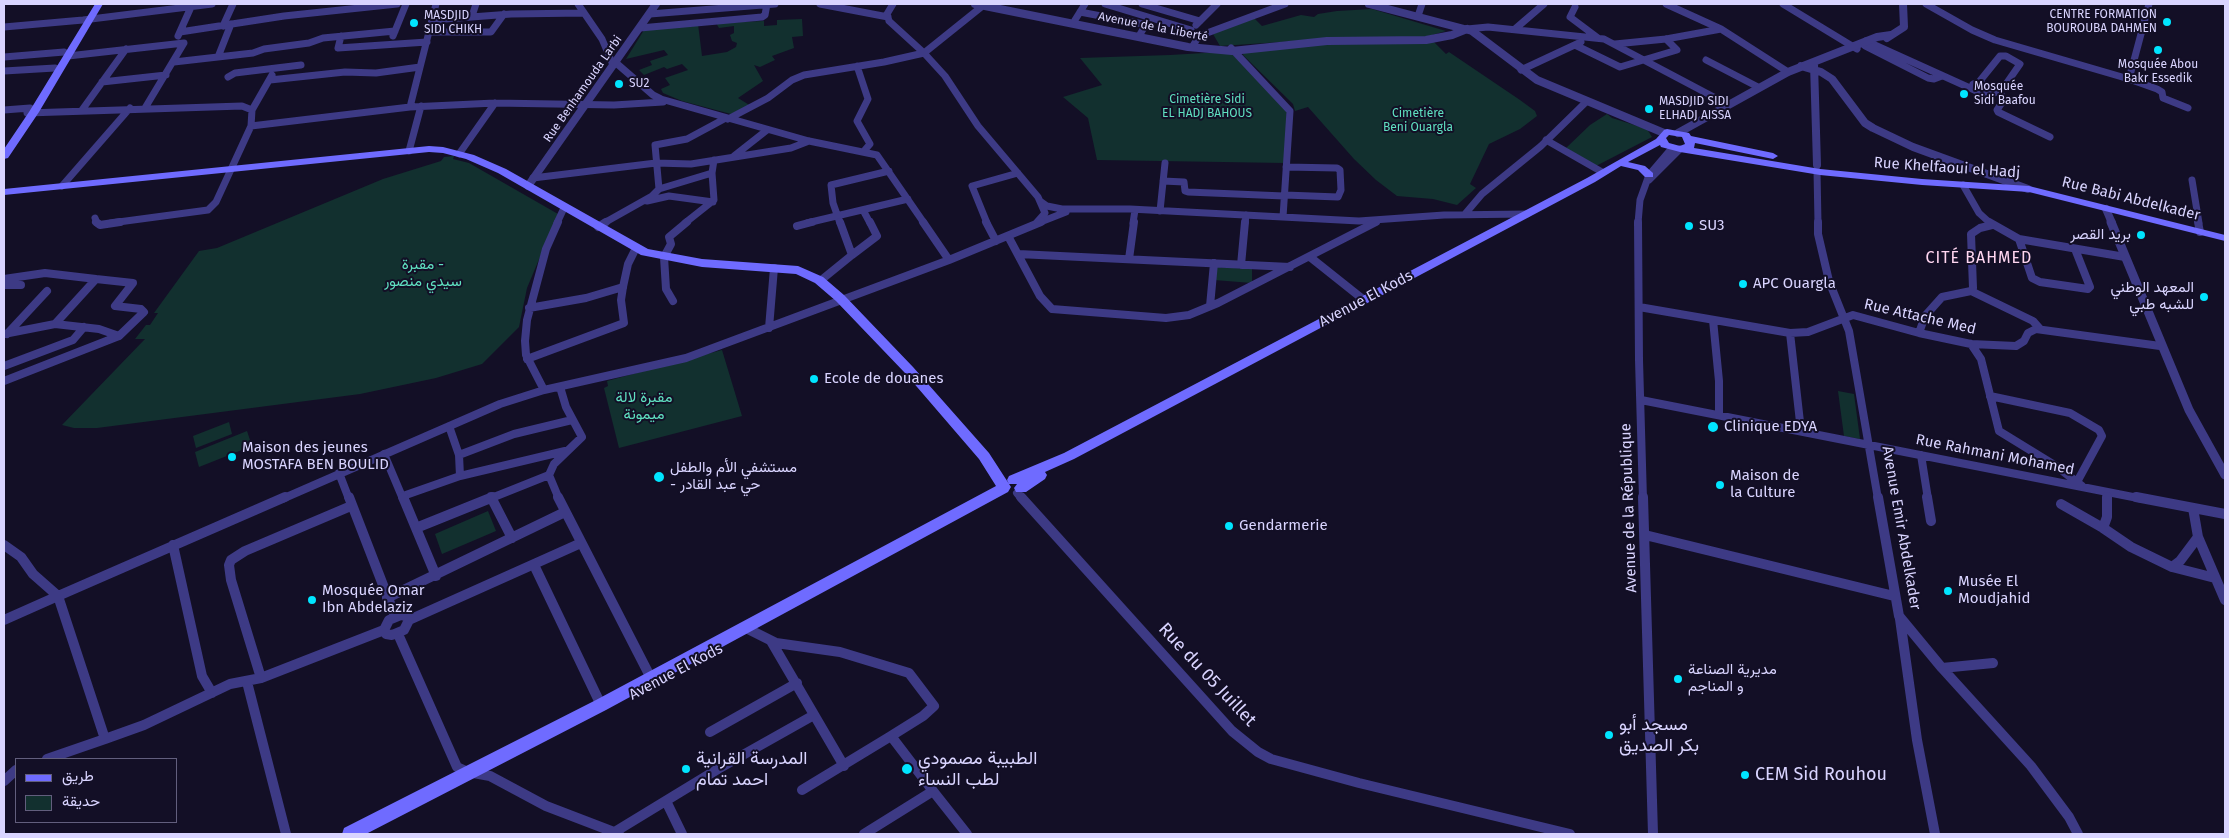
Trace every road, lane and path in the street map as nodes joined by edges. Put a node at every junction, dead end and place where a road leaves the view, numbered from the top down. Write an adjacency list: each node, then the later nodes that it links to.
1 (94, 4): 42 (main road)
2 (99, 4): 42 (main road)
3 (212, 4): 32 (street)
4 (233, 4): 51 (street)
5 (398, 4): 49 (street)
6 (406, 4): 57 (street)
7 (436, 4): 44 (street)
8 (476, 4): 40 (street)
9 (578, 4): 37 (street)
10 (656, 4): 39 (street, Rue Benhamouda Larbi)
11 (767, 4): 12 (street); 30 (street); 46 (street)
12 (775, 4)
13 (820, 4): 43 (street)
14 (893, 4): 43 (street)
15 (981, 4): 60 (street, Avenue de la Liberté); 75 (street)
16 (992, 4): 45 (street, Avenue de la Liberté)
17 (1085, 4): 36 (street)
18 (1105, 4): 56 (street)
19 (1142, 4): 47 (street)
20 (1217, 4): 47 (street)
21 (1285, 4): 62 (street)
22 (1369, 4): 41 (street)
23 (1422, 4): 41 (street)
24 (1544, 4): 54 (street)
25 (1666, 4): 55 (street)
26 (1783, 4): 72 (street)
27 (1903, 4): 66 (street)
28 (1926, 4): 95 (street)
29 (2149, 4): 95 (street)
30 (739, 5): 35 (street)
31 (173, 6): 32 (street); 42 (street)
32 (191, 7): 58 (street)
33 (1575, 7): 63 (street)
34 (701, 8): 35 (street); 39 (street); 48 (street)
35 (717, 8): 46 (street)
36 (1080, 12): 45 (street); 60 (street)
37 (584, 13): 38 (street); 82 (street)
38 (504, 14): 40 (street); 59 (street)
39 (650, 14): 52 (street, Rue Benhamouda Larbi)
40 (472, 16): 44 (street)
41 (1418, 16): 53 (street)
42 (90, 17): 50 (street); 76 (main road)
43 (888, 17): 75 (street)
44 (432, 20): 59 (street)
45 (1075, 20): 60 (street, Avenue de la Liberté)
46 (715, 21): 48 (street)
47 (1200, 21): 56 (street)
48 (694, 22): 52 (street)
49 (231, 24): 51 (street); 78 (street)
50 (4, 26)
51 (223, 26): 58 (street)
52 (640, 28): 82 (street, Rue Benhamouda Larbi)
53 (1467, 29): 54 (street); 74 (street, Avenue de la Liberté); 88 (street)
54 (1515, 29): 63 (street)
55 (1721, 29): 64 (street); 91 (street)
56 (1190, 30): 62 (street)
57 (395, 31): 61 (street); 68 (street)
58 (180, 32): 67 (street)
59 (429, 32): 65 (street)
60 (1140, 35): 69 (street, Avenue de la Liberté); 74 (street, Avenue de la Liberté)
61 (341, 36): 68 (street); 78 (street)
62 (1199, 36): 69 (street)
63 (1595, 37): 70 (street); 71 (street)
64 (1666, 39): 70 (street); 79 (street)
65 (427, 42): 68 (street); 85 (street)
66 (1872, 42): 72 (street); 98 (street); 98 (street)
67 (174, 43): 73 (street); 81 (street)
68 (390, 44)
69 (1194, 44): 74 (street, Avenue de la Liberté)
70 (1615, 44): 79 (street)
71 (1576, 45): 79 (street); 88 (street)
72 (1853, 48): 89 (street)
73 (126, 49): 76 (street); 96 (street)
74 (1234, 49): 133 (street)
75 (924, 53): 84 (street); 139 (street)
76 (66, 54): 77 (street); 86 (main road); 101 (main road)
77 (4, 57)
78 (218, 57): 81 (street)
79 (1644, 60): 105 (street)
80 (1706, 60): 99 (street)
81 (174, 62): 92 (street)
82 (614, 64): 103 (street); 107 (street, Rue Benhamouda Larbi)
83 (301, 65): 87 (street)
84 (857, 66): 116 (street); 126 (street)
85 (420, 67): 94 (street); 108 (street)
86 (55, 68): 90 (street); 101 (main road)
87 (276, 68): 93 (street); 94 (street)
88 (1521, 70): 102 (street)
89 (1814, 70): 91 (street); 91 (street); 135 (street); 148 (street)
90 (4, 71)
91 (1789, 71): 99 (street)
92 (166, 76): 96 (street); 110 (street)
93 (228, 77)
94 (270, 80): 114 (street)
95 (2129, 80): 111 (street)
96 (102, 82): 113 (street)
97 (1979, 82): 98 (street); 100 (street); 100 (street)
98 (1969, 85): 100 (street)
99 (1758, 87): 105 (street)
100 (1997, 92): 120 (street)
101 (42, 94): 115 (main road)
102 (1587, 101): 121 (street); 123 (street)
103 (671, 102): 107 (street); 116 (street)
104 (495, 103): 106 (street); 107 (street); 127 (street)
105 (1727, 104): 119 (street)
106 (421, 106): 108 (street); 125 (street)
107 (584, 106): 143 (street, Rue Benhamouda Larbi)
108 (410, 107): 117 (street)
109 (130, 108): 110 (street); 113 (street); 146 (street)
110 (145, 108): 114 (street)
111 (2188, 108)
112 (4, 110): 115 (street)
113 (82, 110): 115 (street)
114 (252, 110): 117 (street)
115 (30, 111): 124 (main road)
116 (727, 118): 118 (street); 130 (street)
117 (251, 126): 134 (street)
118 (767, 130): 122 (street); 128 (street)
119 (1685, 136): 123 (main road, Rue Khelfaoui el Hadj); 123 (main road); 135 (main road, Rue Khelfaoui el Hadj)
120 (2050, 138)
121 (1546, 140): 137 (street); 161 (street)
122 (809, 141): 126 (street); 128 (street)
123 (1672, 146): 132 (main road); 135 (main road, Rue Khelfaoui el Hadj); 137 (main road, Avenue El Kods); 140 (street)
124 (5, 151)
125 (409, 151): 127 (main road); 134 (main road)
126 (864, 151): 136 (street)
127 (459, 154): 143 (main road)
128 (732, 157): 129 (street)
129 (714, 160): 130 (street); 138 (street)
130 (656, 163): 143 (street); 147 (street)
131 (1165, 163): 144 (street)
132 (1626, 165): 140 (main road); 141 (main road)
133 (1286, 167): 150 (street); 150 (street)
134 (231, 168): 146 (main road); 166 (street)
135 (1818, 168): 145 (main road, Rue Khelfaoui el Hadj); 204 (street, Avenue Emir Abdelkader)
136 (889, 171): 151 (street); 164 (street)
137 (1602, 172): 141 (main road, Avenue El Kods)
138 (712, 173): 147 (street); 154 (street)
139 (1018, 173): 153 (street); 176 (street)
140 (1648, 179): 202 (street, Avenue de la République)
141 (1591, 180): 162 (main road, Avenue El Kods)
142 (2192, 180): 172 (street)
143 (530, 182): 155 (main road)
144 (1163, 182): 150 (street); 160 (street)
145 (1963, 185): 148 (main road, Rue Khelfaoui el Hadj); 169 (street)
146 (62, 186): 149 (main road)
147 (659, 189): 152 (street)
148 (2029, 189): 157 (main road, Rue Babi Abdelkader)
149 (4, 192)
150 (1284, 196): 165 (street)
151 (908, 199): 158 (street); 185 (street)
152 (644, 201): 154 (street); 171 (street)
153 (1040, 201): 156 (street); 168 (street)
154 (713, 202): 181 (street)
155 (564, 208): 171 (main road); 203 (street)
156 (1081, 208): 159 (street); 168 (street)
157 (2106, 209): 172 (main road, Rue Babi Abdelkader); 183 (street)
158 (863, 210): 164 (street); 180 (street)
159 (1135, 210): 160 (street); 184 (street)
160 (1160, 211): 163 (street)
161 (1465, 214): 162 (street); 167 (street)
162 (1527, 214): 199 (main road, Avenue El Kods)
163 (1246, 215): 165 (street); 187 (street)
164 (837, 216): 170 (street); 180 (street)
165 (1283, 217): 167 (street)
166 (96, 218)
167 (1377, 221): 182 (street)
168 (1037, 222): 173 (street)
169 (1992, 225): 175 (street); 197 (street)
170 (797, 226)
171 (598, 227): 177 (main road)
172 (2200, 232): 174 (main road, Rue Babi Abdelkader)
173 (1008, 236): 176 (street); 179 (street)
174 (2225, 238)
175 (2019, 239): 178 (street); 178 (street)
176 (996, 241): 185 (street)
177 (636, 248): 181 (main road); 195 (street)
178 (2075, 248): 183 (street)
179 (1018, 254): 184 (street); 201 (street)
180 (852, 255): 192 (street)
181 (664, 257): 189 (main road); 200 (street)
182 (1310, 257): 188 (street); 199 (street)
183 (2125, 257): 215 (street)
184 (1129, 259): 186 (street)
185 (949, 260): 198 (street)
186 (1214, 263): 187 (street); 201 (street)
187 (1241, 265): 188 (street)
188 (1291, 267): 201 (street)
189 (774, 268): 192 (main road); 208 (street)
190 (4, 279): 191 (street)
191 (96, 279): 206 (street); 213 (street)
192 (820, 281): 198 (main road)
193 (4, 285): 194 (street)
194 (21, 285)
195 (623, 287): 203 (street); 216 (street)
196 (47, 291): 212 (street)
197 (1971, 291): 209 (street); 211 (street)
198 (843, 300): 208 (street); 237 (main road)
199 (1364, 300): 237 (main road, Avenue El Kods)
200 (673, 301)
201 (1210, 306)
202 (1639, 307): 205 (street); 222 (street, Avenue de la République)
203 (529, 308): 216 (street)
204 (1844, 317): 210 (street); 211 (street, Rue Attache Med); 227 (street, Avenue Emir Abdelkader)
205 (1713, 320): 210 (street); 223 (street)
206 (54, 324): 207 (street); 212 (street)
207 (84, 327): 213 (street); 217 (street)
208 (769, 328): 219 (street)
209 (2040, 329): 214 (street, Rue Attache Med); 215 (street)
210 (1790, 333): 226 (street)
211 (1918, 333): 214 (street, Rue Attache Med)
212 (5, 334)
213 (119, 336): 218 (street)
214 (1971, 344): 221 (street)
215 (2160, 346): 234 (street)
216 (527, 359): 220 (street)
217 (4, 366)
218 (4, 381)
219 (560, 387): 220 (street); 224 (street)
220 (544, 390): 225 (street)
221 (1990, 396): 236 (street); 236 (street)
222 (1641, 400): 223 (street, Rue Rahmani Mohamed); 250 (street, Avenue de la République)
223 (1719, 415): 226 (street, Rue Rahmani Mohamed)
224 (572, 420): 228 (street); 231 (street)
225 (448, 426): 229 (street); 231 (street)
226 (1801, 431): 227 (street, Rue Rahmani Mohamed)
227 (1870, 445): 230 (street, Rue Rahmani Mohamed); 261 (street, Avenue Emir Abdelkader)
228 (567, 451): 233 (street); 235 (street)
229 (384, 454): 232 (street); 240 (street)
230 (1921, 454): 238 (street, Rue Rahmani Mohamed); 247 (street)
231 (459, 455): 235 (street)
232 (338, 474): 243 (street); 255 (street)
233 (549, 475): 241 (street); 245 (street)
234 (2225, 475)
235 (460, 476): 240 (street)
236 (2077, 482): 238 (street)
237 (1011, 487): 269 (main road, Avenue El Kods); 299 (street, Rue du 05 Juillet)
238 (2086, 488): 239 (street, Rue Rahmani Mohamed)
239 (2107, 492): 244 (street, Rue Rahmani Mohamed); 249 (street)
240 (403, 496): 248 (street)
241 (491, 497): 248 (street); 252 (street)
242 (2061, 504): 249 (street)
243 (351, 506): 262 (street); 274 (street)
244 (2193, 508): 246 (street, Rue Rahmani Mohamed); 251 (street)
245 (565, 512): 252 (street); 253 (street)
246 (2225, 514)
247 (1931, 521)
248 (416, 528): 258 (street)
249 (2103, 528): 257 (street)
250 (1645, 535): 261 (street); 300 (street, Avenue de la République)
251 (2198, 536): 257 (street); 259 (street)
252 (512, 538): 258 (street)
253 (581, 543): 256 (street); 275 (street)
254 (4, 545): 260 (street)
255 (173, 545): 260 (street); 278 (street)
256 (534, 565): 267 (street); 279 (street)
257 (2172, 567): 259 (street)
258 (436, 576): 262 (street)
259 (2215, 578): 263 (street)
260 (58, 596): 266 (street); 283 (street)
261 (1894, 596): 265 (street, Avenue Emir Abdelkader)
262 (387, 598): 264 (street)
263 (2225, 600)
264 (395, 616): 267 (street); 268 (street)
265 (1899, 616): 273 (street, Avenue Emir Abdelkader); 301 (street)
266 (4, 620)
267 (409, 620): 270 (street)
268 (384, 630): 270 (street); 274 (street)
269 (749, 630): 271 (street); 275 (main road, Avenue El Kods)
270 (398, 634): 287 (street)
271 (771, 641): 277 (street); 282 (street)
272 (1993, 663): 273 (street)
273 (1942, 668): 302 (street, Avenue Emir Abdelkader)
274 (261, 678): 276 (street)
275 (653, 681): 279 (main road, Avenue El Kods); 287 (main road, Avenue El Kods)
276 (247, 682): 278 (street); 292 (street)
277 (797, 683): 280 (street); 281 (street)
278 (212, 693): 283 (street)
279 (601, 705): 287 (main road, Avenue El Kods)
280 (814, 715): 285 (street); 291 (street)
281 (710, 732)
282 (891, 736): 285 (street); 290 (street)
283 (105, 739): 284 (street)
284 (50, 758)
285 (844, 766): 289 (street)
286 (15, 771): 288 (street)
287 (472, 772): 293 (main road); 294 (main road); 295 (street)
288 (4, 781)
289 (802, 790)
290 (933, 790): 297 (street); 298 (street)
291 (666, 801): 295 (street); 296 (street)
292 (286, 834)
293 (350, 834)
294 (361, 834)
295 (616, 834)
296 (682, 834)
297 (864, 834)
298 (967, 834)
299 (1570, 834)
300 (1653, 834)
301 (1935, 834)
302 (2078, 834)

